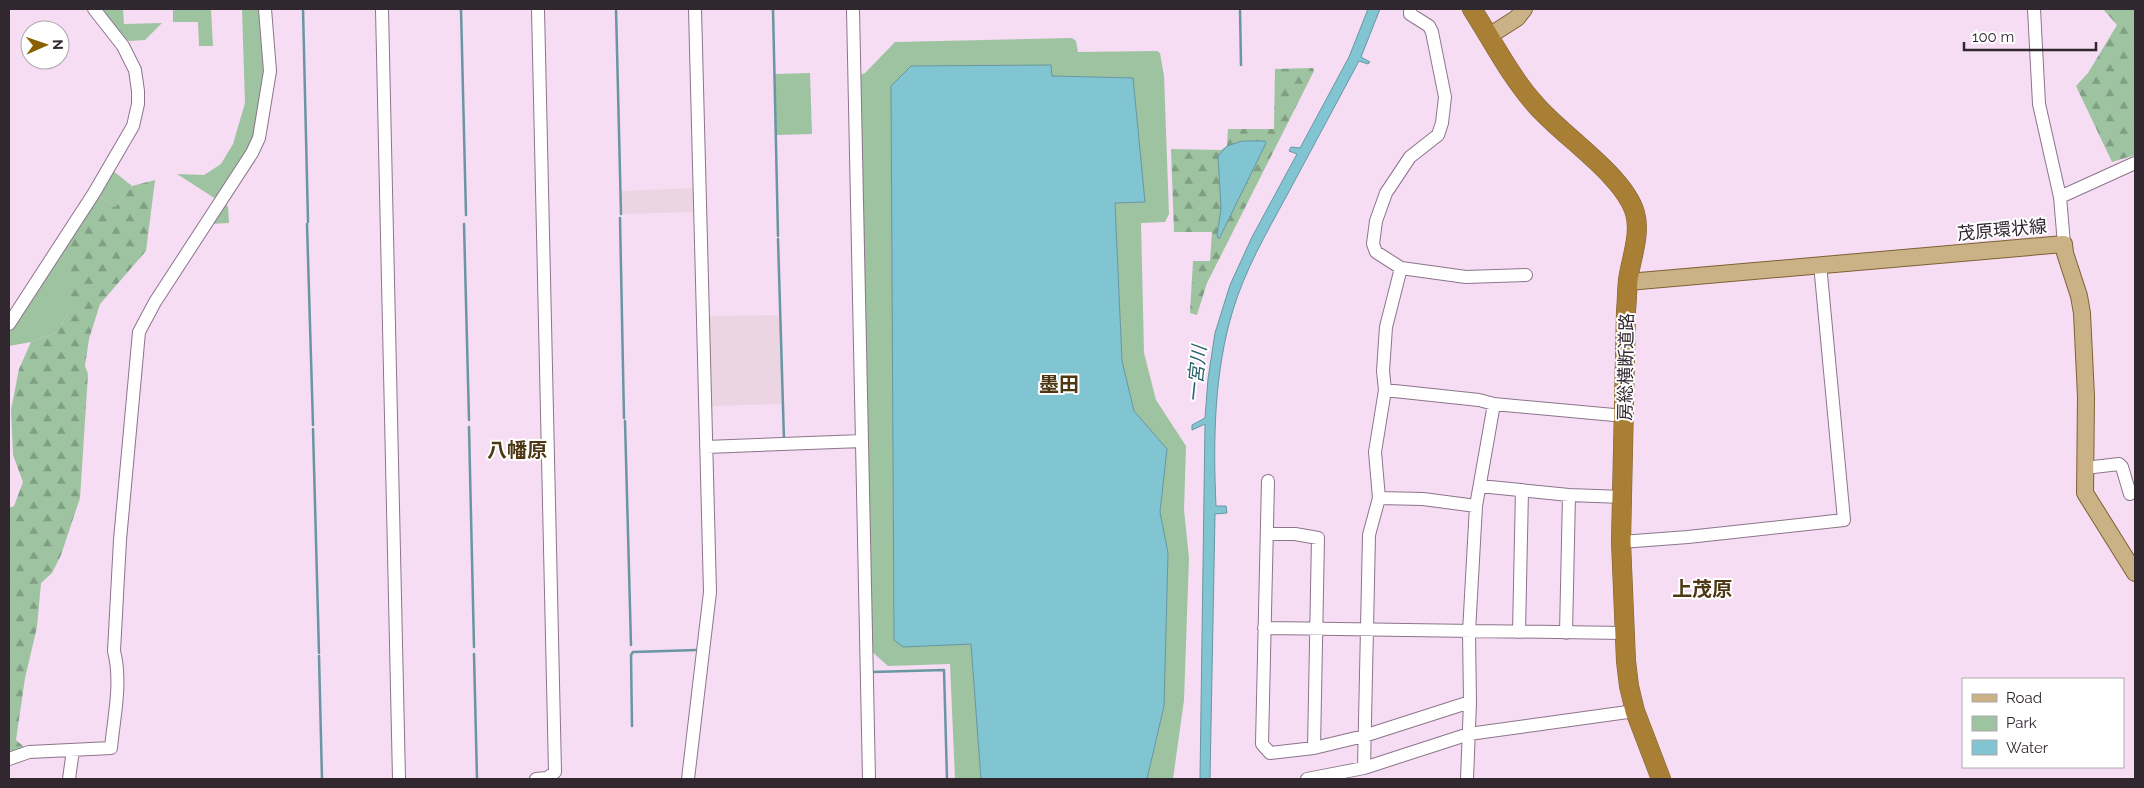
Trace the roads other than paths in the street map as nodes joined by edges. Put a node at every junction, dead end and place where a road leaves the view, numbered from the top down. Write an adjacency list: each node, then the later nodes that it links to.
1 (94, 9): 19 (street)
2 (265, 9): 49 (street)
3 (382, 9): 53 (street)
4 (538, 9): 54 (street)
5 (695, 9): 24 (street)
6 (853, 9): 23 (street)
7 (1410, 9): 16 (street)
8 (1472, 9): 11 (highway, 房総横断道路)
9 (1524, 9): 11 (main road)
10 (2034, 9): 13 (street)
11 (1489, 36): 18 (highway, 房総横断道路)
12 (2135, 163): 13 (street)
13 (2060, 197): 14 (street)
14 (2064, 244): 15 (main road, 茂原環状線); 25 (main road, 茂原環状線)
15 (1820, 264): 18 (main road, 茂原環状線); 35 (street)
16 (1402, 268): 17 (street); 20 (street)
17 (1526, 275)
18 (1628, 282): 22 (highway, 房総横断道路)
19 (9, 324)
20 (1385, 390): 21 (street); 32 (street)
21 (1494, 404): 22 (street); 27 (street)
22 (1625, 416): 31 (highway, 房総横断道路)
23 (862, 441): 24 (street); 56 (street)
24 (706, 447): 55 (street)
25 (2085, 468): 29 (street); 36 (main road, 茂原環状線)
26 (1268, 482): 34 (street)
27 (1480, 486): 28 (street); 33 (street)
28 (1522, 490): 30 (street); 41 (street)
29 (2130, 494)
30 (1569, 495): 31 (street); 42 (street)
31 (1623, 497): 35 (highway, 房総横断道路)
32 (1379, 498): 33 (street); 39 (street)
33 (1476, 506): 40 (street)
34 (1267, 534): 37 (street); 38 (street)
35 (1621, 542): 43 (highway, 房総横断道路)
36 (2135, 574)
37 (1264, 628): 38 (street); 48 (street)
38 (1316, 629): 39 (street); 48 (street)
39 (1367, 630): 40 (street); 47 (street)
40 (1469, 632): 41 (street); 44 (street)
41 (1519, 632): 42 (street)
42 (1566, 634): 43 (street)
43 (1624, 634): 45 (highway, 房総横断道路)
44 (1470, 702): 46 (street); 47 (street)
45 (1635, 711): 46 (street); 59 (highway, 房総横断道路)
46 (1469, 734): 51 (street); 58 (street)
47 (1364, 736): 48 (street); 51 (street)
48 (1314, 748)
49 (73, 750): 50 (street); 52 (street)
50 (9, 759)
51 (1364, 768): 57 (street)
52 (68, 779)
53 (400, 779)
54 (536, 779)
55 (688, 779)
56 (869, 779)
57 (1307, 779)
58 (1467, 779)
59 (1661, 779)

